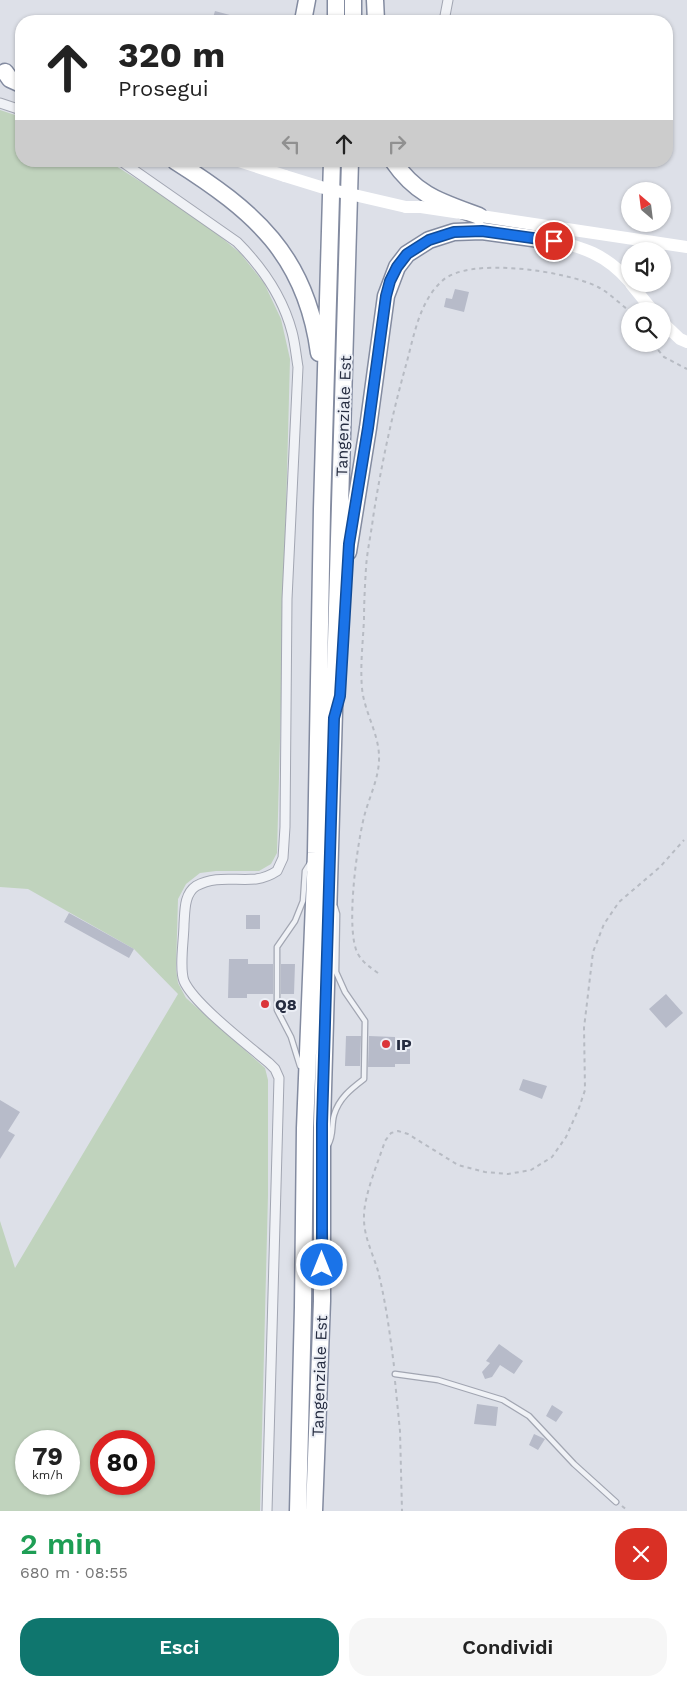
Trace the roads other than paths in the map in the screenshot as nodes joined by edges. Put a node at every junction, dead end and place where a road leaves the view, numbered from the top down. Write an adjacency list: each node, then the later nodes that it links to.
1 (307, 0): 6 (highway)
2 (336, 0): 7 (highway)
3 (353, 0): 8 (highway)
4 (375, 0): 9 (highway)
5 (448, 0): 10 (street)
6 (305, 15)
7 (336, 15)
8 (353, 15)
9 (376, 15)
10 (445, 15)
11 (3, 71): 12 (street); 13 (highway)
12 (15, 76)
13 (15, 81)
14 (0, 103): 15 (street)
15 (15, 108)
16 (130, 167): 43 (street)
17 (185, 167): 35 (highway)
18 (257, 167): 22 (street, bridge)
19 (332, 167): 35 (highway, Tangenziale Est)
20 (350, 167): 36 (highway, Tangenziale Est)
21 (397, 167): 23 (highway)
22 (406, 207): 23 (street); 25 (street)
23 (478, 216): 24 (street)
24 (636, 240): 26 (street); 27 (street)
25 (554, 241): 30 (street); 36 (highway)
26 (640, 242)
27 (687, 247)
28 (671, 253): 29 (street)
29 (687, 256)
30 (621, 272)
31 (638, 292): 32 (street)
32 (647, 302)
33 (671, 330): 34 (street)
34 (687, 342)
35 (322, 508): 37 (highway, Tangenziale Est)
36 (334, 718): 38 (highway, Tangenziale Est)
37 (316, 853): 39 (lane); 44 (highway, Tangenziale Est)
38 (329, 885): 40 (highway, Tangenziale Est); 40 (lane)
39 (300, 1071)
40 (322, 1158): 45 (highway, Tangenziale Est)
41 (395, 1374): 42 (lane)
42 (616, 1502)
43 (267, 1511)
44 (298, 1511)
45 (314, 1511)

